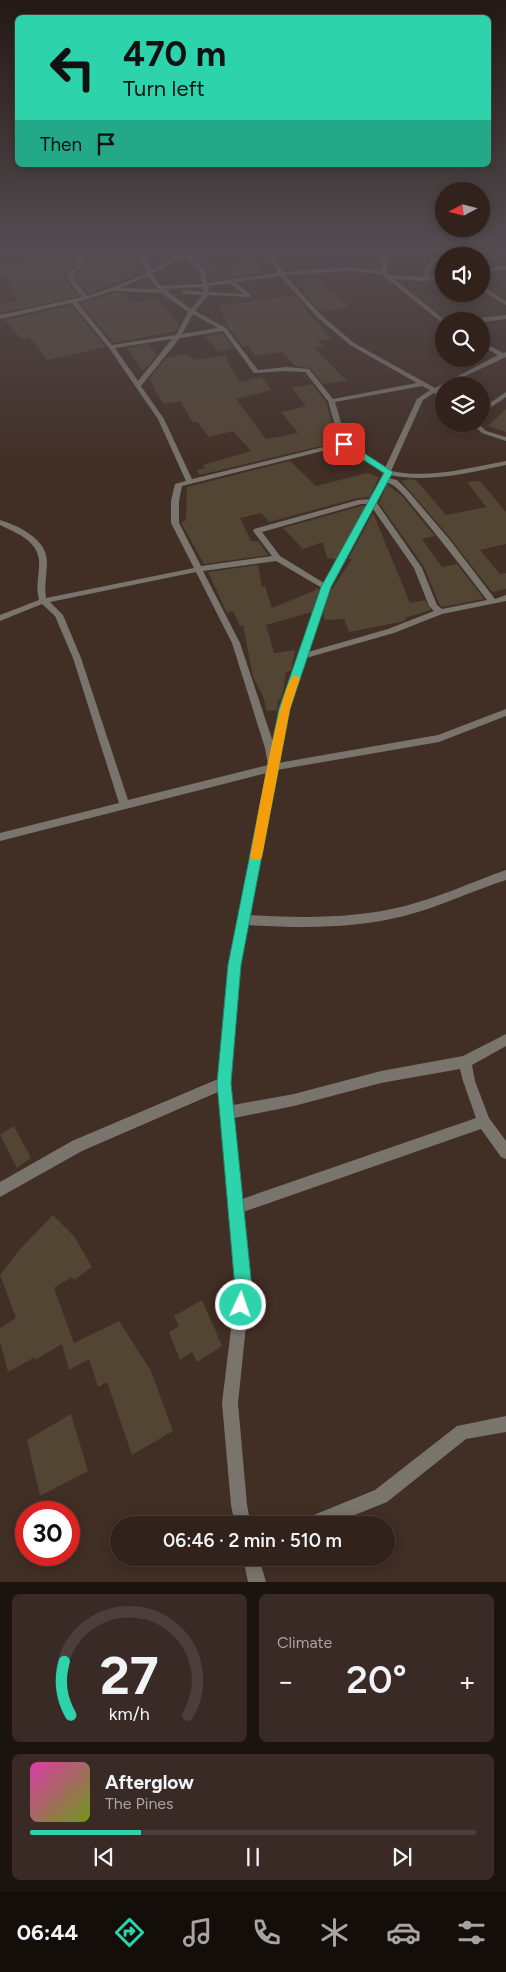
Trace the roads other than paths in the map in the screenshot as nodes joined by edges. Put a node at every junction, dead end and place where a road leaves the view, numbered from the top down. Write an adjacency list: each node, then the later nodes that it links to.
1 (93, 324): 7 (street)
2 (185, 324): 6 (street)
3 (214, 324): 5 (street)
4 (328, 324): 10 (street)
5 (224, 329): 6 (street); 14 (street)
6 (178, 336): 7 (street); 11 (street)
7 (112, 347): 11 (street)
8 (490, 348): 9 (street)
9 (505, 355): 12 (street)
10 (423, 384): 12 (street); 14 (street)
11 (138, 385): 21 (street)
12 (434, 390): 20 (street)
13 (506, 394): 15 (street)
14 (331, 401): 18 (street)
15 (490, 406)
16 (484, 432): 17 (street)
17 (506, 439)
18 (344, 444): 20 (street); 21 (street)
19 (506, 463): 20 (street)
20 (387, 476): 22 (street); 29 (street)
21 (190, 482): 25 (street)
22 (374, 502): 24 (street); 26 (street); 30 (street)
23 (0, 522): 28 (street)
24 (277, 558): 25 (street); 26 (street)
25 (199, 569): 28 (street); 34 (street)
26 (326, 587): 32 (street)
27 (506, 598): 29 (street)
28 (43, 601): 31 (street); 35 (street)
29 (493, 602): 30 (street)
30 (440, 612): 32 (street)
31 (0, 618)
32 (302, 656): 34 (street)
33 (506, 712): 34 (street)
34 (274, 767): 35 (street); 38 (street)
35 (124, 804): 36 (street)
36 (0, 837)
37 (506, 875): 38 (street)
38 (244, 920): 41 (street)
39 (506, 1040): 40 (street)
40 (465, 1062): 42 (street); 43 (street)
41 (224, 1083): 42 (street); 45 (street)
42 (227, 1113): 46 (street)
43 (484, 1122): 44 (street); 46 (street)
44 (506, 1152)
45 (0, 1190)
46 (236, 1208): 48 (street)
47 (506, 1424): 49 (street)
48 (241, 1516)
49 (332, 1516)
50 (253, 1566): 51 (street)
51 (257, 1582)

